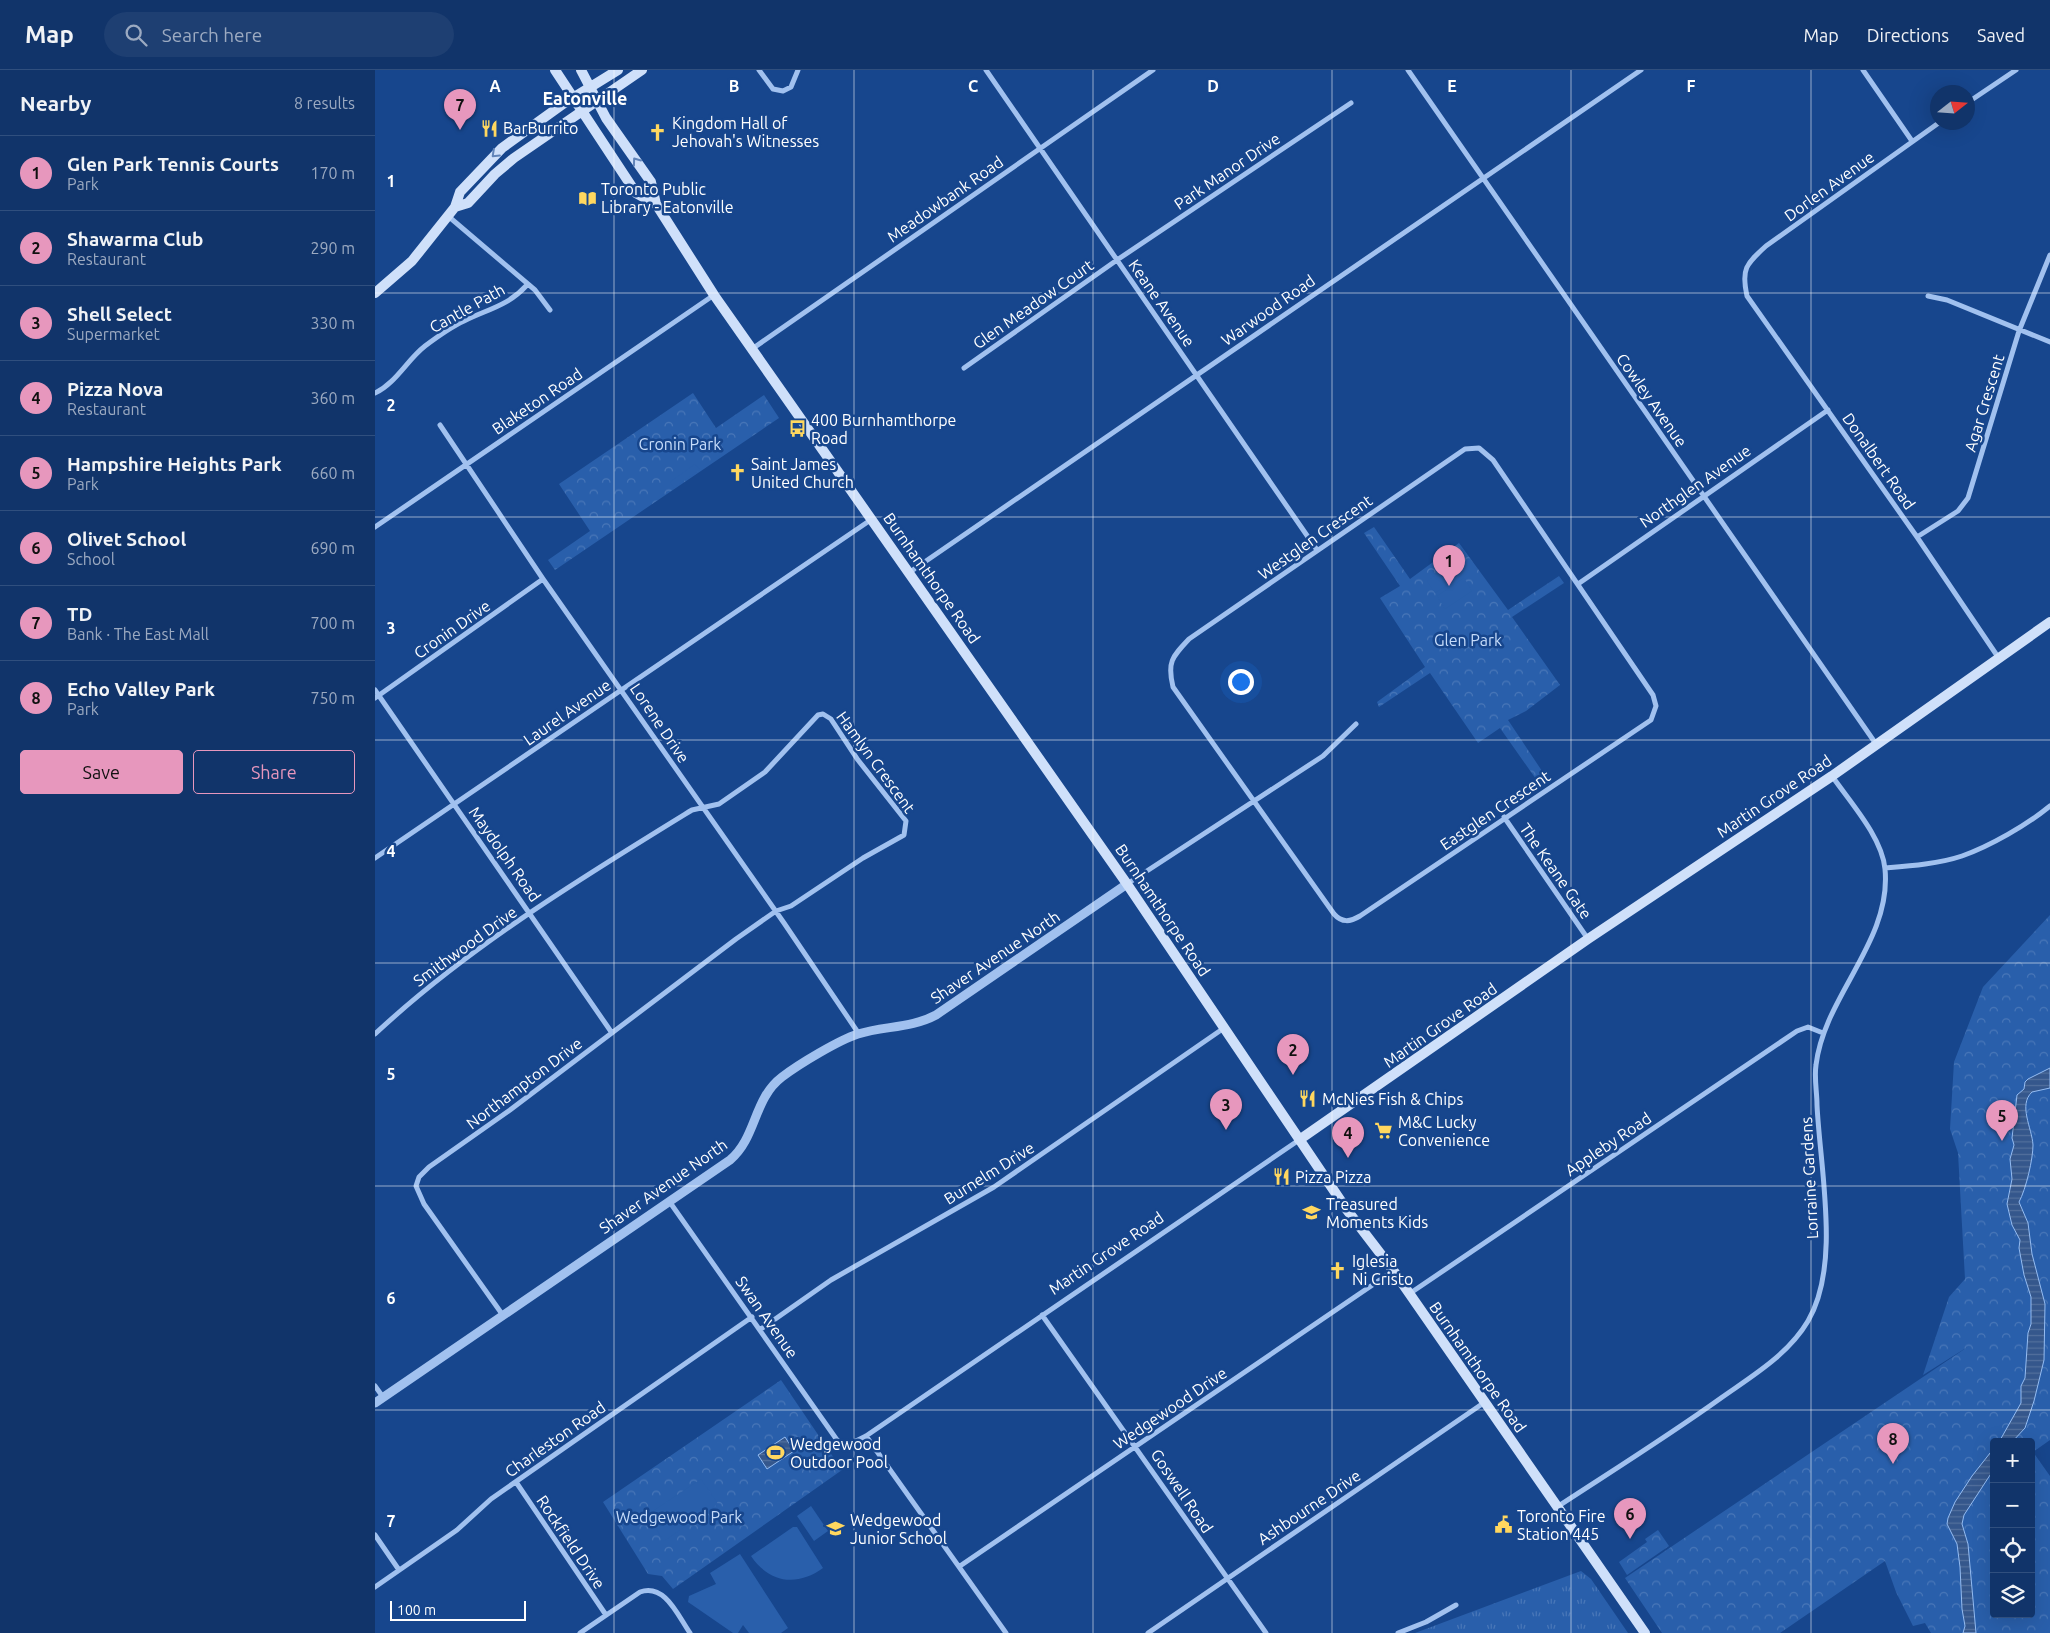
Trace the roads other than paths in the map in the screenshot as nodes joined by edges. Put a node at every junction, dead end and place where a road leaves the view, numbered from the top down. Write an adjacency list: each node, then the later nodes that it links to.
1 (555, 70): 14 (main road, Burnhamthorpe Road)
2 (581, 70): 13 (main road, Burnhamthorpe Road)
3 (618, 70): 13 (main road)
4 (642, 70): 16 (main road)
5 (759, 70): 6 (street)
6 (798, 70)
7 (986, 70): 21 (street, Keane Avenue)
8 (1153, 70): 21 (street, Meadowbank Road)
9 (1408, 70): 22 (street, Cowley Avenue)
10 (1641, 70): 22 (street, Warwood Road)
11 (1863, 70): 20 (street)
12 (2017, 70): 15 (street)
13 (591, 88): 14 (main road); 16 (main road, Burnhamthorpe Road)
14 (573, 98): 18 (main road, Burnhamthorpe Road); 24 (main road, one-way to 24)
15 (1975, 98)
16 (598, 101): 18 (main road); 23 (main road, Burnhamthorpe Road, one-way to 16)
17 (1351, 103): 27 (street, Park Manor Drive)
18 (583, 113): 23 (main road, Burnhamthorpe Road); 24 (main road)
19 (1930, 129): 20 (street, Dorlen Avenue)
20 (1912, 141): 28 (street, Dorlen Avenue)
21 (1039, 148): 27 (street, Keane Avenue); 36 (street, Meadowbank Road)
22 (1483, 178): 38 (street, Warwood Road); 43 (street, Cowley Avenue)
23 (656, 204): 31 (main road, Burnhamthorpe Road)
24 (455, 207): 25 (main road)
25 (448, 215): 29 (street, Cantle Path); 30 (main road)
26 (2050, 255): 34 (street, Agar Crescent)
27 (1117, 260): 37 (street, Glen Meadow Court); 38 (street, Keane Avenue)
28 (1743, 278): 40 (street, Donalbert Road)
29 (527, 285): 33 (street, Cantle Path); 39 (street, Cantle Path)
30 (375, 293)
31 (714, 295): 36 (main road, Burnhamthorpe Road); 42 (street, Blaketon Road)
32 (1928, 296): 34 (street)
33 (550, 310)
34 (2019, 331): 35 (street); 46 (street, Agar Crescent)
35 (2050, 342)
36 (752, 349): 44 (main road, Burnhamthorpe Road)
37 (964, 368)
38 (1196, 375): 47 (street, Keane Avenue); 48 (street, Warwood Road)
39 (375, 393)
40 (1828, 410): 43 (street, Northglen Avenue); 46 (street, Donalbert Road)
41 (440, 425): 42 (street, Lorene Drive)
42 (465, 466): 45 (street, Blaketon Road); 49 (street, Lorene Drive)
43 (1703, 495): 50 (street, Northglen Avenue); 57 (street, Cowley Avenue)
44 (872, 519): 48 (main road, Burnhamthorpe Road); 54 (street, Laurel Avenue)
45 (375, 527)
46 (1917, 537): 52 (street, Donalbert Road)
47 (1317, 550): 50 (street, Westglen Crescent); 59 (street, Westglen Crescent)
48 (910, 572): 66 (main road, Burnhamthorpe Road)
49 (543, 580): 54 (street, Lorene Drive); 55 (street, Cronin Drive)
50 (1578, 584): 63 (street, Eastglen Crescent)
51 (2050, 622): 52 (main road, Martin Grove Road)
52 (1998, 657): 57 (main road, Martin Grove Road)
53 (375, 690): 55 (street, Maydolph Road)
54 (622, 690): 60 (street, Laurel Avenue); 62 (street, Lorene Drive)
55 (377, 697): 60 (street, Maydolph Road)
56 (1356, 724): 59 (street, Shaver Avenue North)
57 (1876, 744): 58 (main road, Martin Grove Road)
58 (1832, 776): 65 (street, Lorraine Gardens); 69 (main road, Martin Grove Road)
59 (1252, 801): 63 (street, Eastglen Crescent); 66 (street, Shaver Avenue North)
60 (455, 805): 64 (street, Laurel Avenue); 68 (street, Maydolph Road)
61 (2050, 806): 65 (street)
62 (702, 807): 67 (street, Lorene Drive); 67 (street, Hamlyn Crescent); 68 (street, Smithwood Drive)
63 (1504, 817): 69 (street, The Keane Gate)
64 (375, 858)
65 (1885, 868): 72 (street, Lorraine Gardens)
66 (1127, 884): 70 (main road, Burnhamthorpe Road); 74 (street, Shaver Avenue North)
67 (776, 911): 71 (street, Northampton Drive); 74 (street, Lorene Drive)
68 (531, 914): 71 (street, Maydolph Road); 73 (street, Smithwood Drive)
69 (1588, 939): 75 (main road, Martin Grove Road)
70 (1224, 1028): 75 (main road, Burnhamthorpe Road); 82 (street, Burnelm Drive)
71 (612, 1033): 79 (street, Northampton Drive)
72 (1823, 1033): 78 (street, Appleby Road); 91 (street, Lorraine Gardens)
73 (375, 1034)
74 (859, 1034): 76 (street, Shaver Avenue North)
75 (1299, 1140): 77 (main road, Burnhamthorpe Road); 80 (street, Martin Grove Road)
76 (669, 1201): 79 (street, Shaver Avenue North); 81 (street, Swan Avenue)
77 (1393, 1270): 78 (main road, Burnhamthorpe Road); 89 (street, Wedgewood Drive)
78 (1409, 1294): 85 (main road, Burnhamthorpe Road)
79 (502, 1314): 84 (street, Shaver Avenue North)
80 (1043, 1315): 87 (street, Martin Grove Road); 89 (street, Goswell Road)
81 (752, 1317): 82 (street, Swan Avenue); 90 (street, Charleston Road)
82 (761, 1329): 88 (street, Swan Avenue)
83 (375, 1386): 84 (street)
84 (383, 1397): 86 (street, Shaver Avenue North)
85 (1485, 1402): 91 (main road, Burnhamthorpe Road); 95 (street, Ashbourne Drive)
86 (375, 1403)
87 (866, 1436): 88 (street, Martin Grove Road); 93 (street)
88 (844, 1445)
89 (1137, 1446): 93 (street, Wedgewood Drive); 95 (street, Goswell Road)
90 (516, 1482): 94 (street, Charleston Road); 98 (street, Rockfield Drive)
91 (1557, 1507): 105 (main road, Burnhamthorpe Road)
92 (375, 1535): 94 (street)
93 (960, 1566): 101 (street)
94 (399, 1570): 96 (street, Charleston Road)
95 (1227, 1578): 102 (street, Ashbourne Drive); 103 (street, Goswell Road)
96 (375, 1587)
97 (1456, 1605): 104 (street)
98 (606, 1615): 99 (street); 100 (street)
99 (580, 1633)
100 (690, 1633)
101 (1005, 1633)
102 (1148, 1633)
103 (1266, 1633)
104 (1398, 1633)
105 (1645, 1633)

